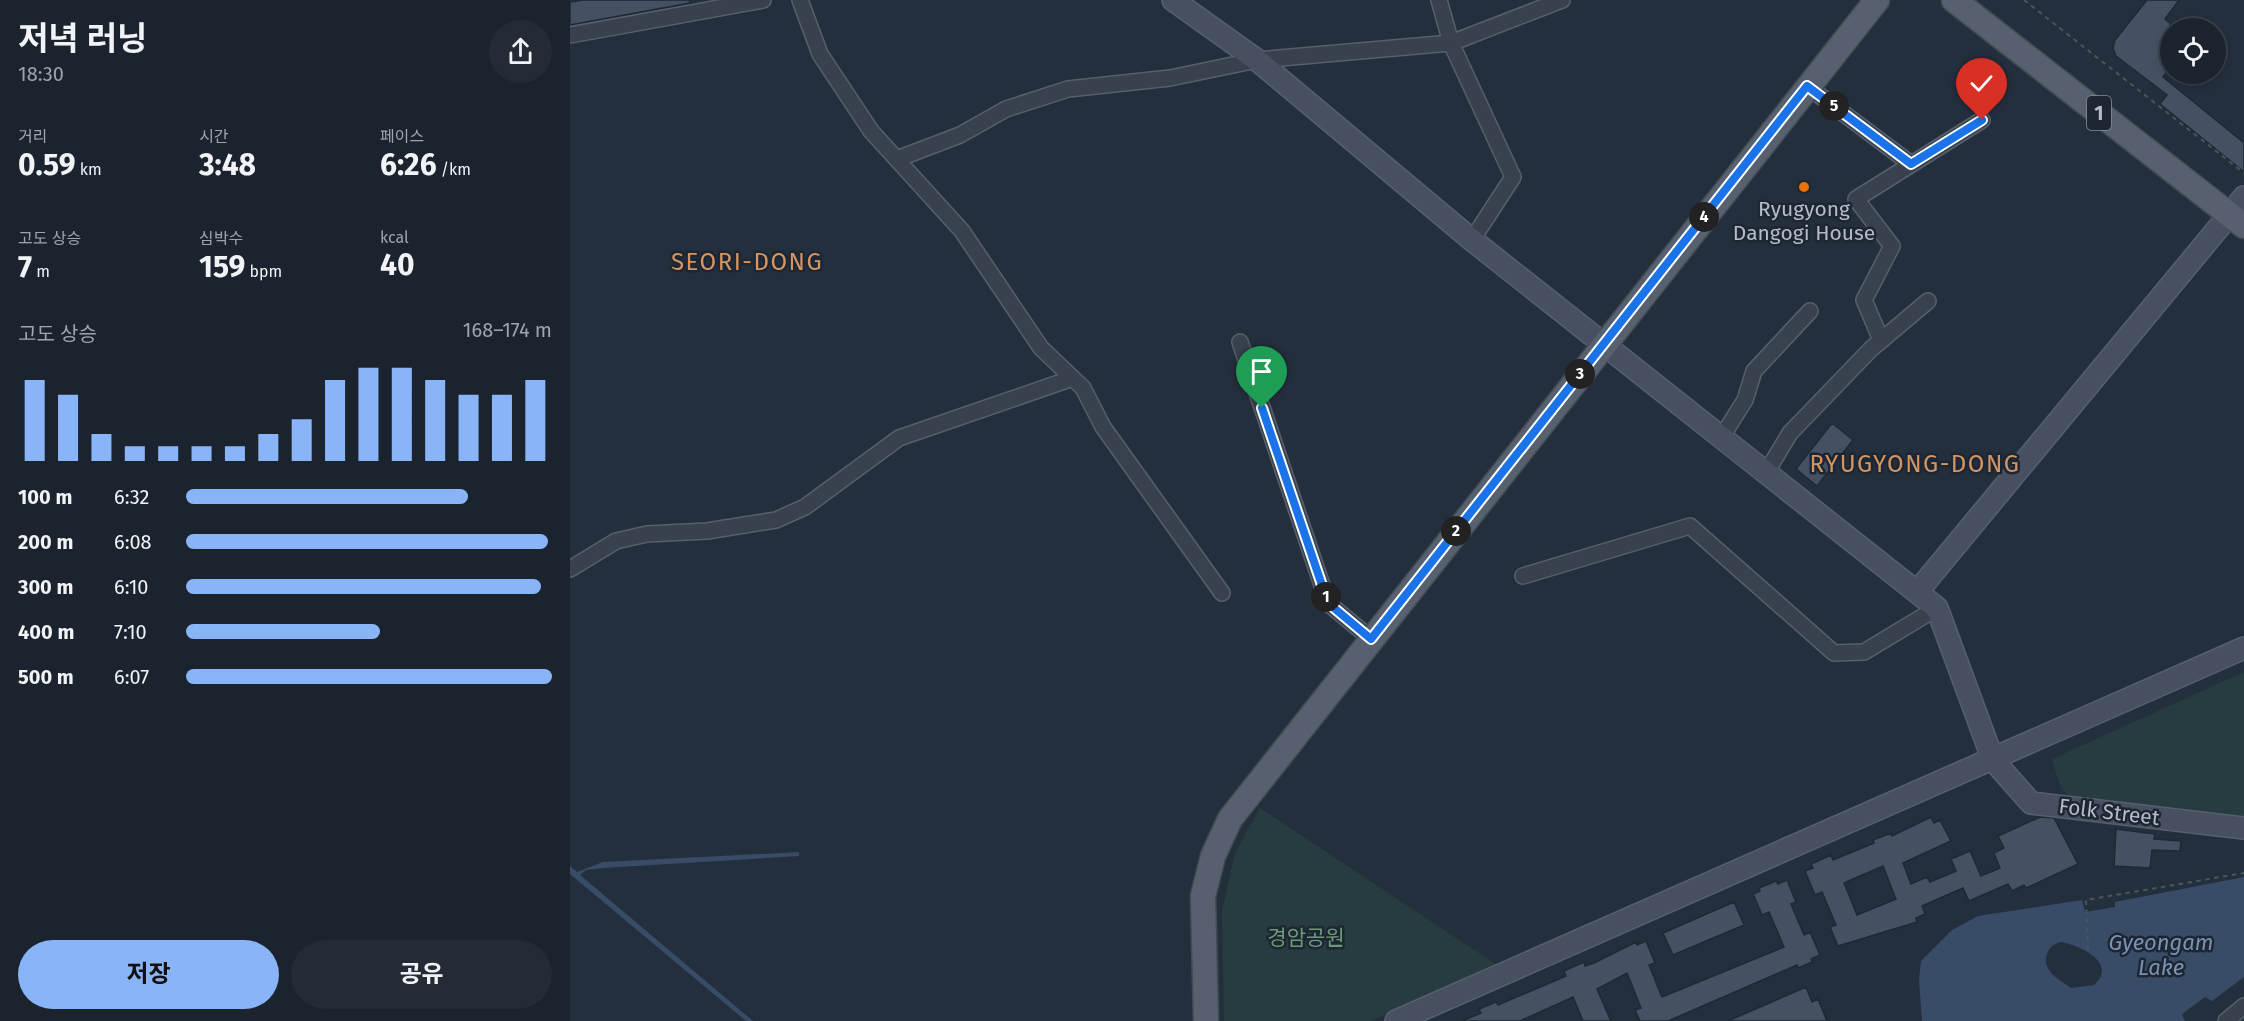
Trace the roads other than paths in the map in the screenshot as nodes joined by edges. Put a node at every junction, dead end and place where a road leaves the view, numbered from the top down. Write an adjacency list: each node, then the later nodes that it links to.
1 (763, 0): 8 (street)
2 (800, 0): 13 (street)
3 (1173, 0): 10 (street)
4 (1439, 0): 9 (street)
5 (1562, 0): 9 (street)
6 (1877, 0): 11 (main road)
7 (1954, 0): 15 (main road, 1)
8 (570, 35)
9 (1450, 43): 10 (street); 16 (street)
10 (1257, 60): 13 (street); 16 (street)
11 (1807, 86): 14 (street); 21 (main road)
12 (1982, 120): 14 (street)
13 (897, 159): 22 (street)
14 (1911, 164): 19 (street)
15 (2239, 212): 27 (street)
16 (1472, 240): 21 (street)
17 (1928, 301): 19 (street)
18 (1810, 311): 23 (street)
19 (1881, 340): 24 (street)
20 (1240, 342): 30 (street)
21 (1603, 345): 23 (street); 30 (main road)
22 (1073, 378): 25 (street); 28 (street)
23 (1721, 438): 24 (street)
24 (1766, 473): 27 (street)
25 (570, 569)
26 (1523, 576): 29 (street)
27 (1917, 592): 29 (street)
28 (1222, 593)
29 (1937, 608): 32 (street)
30 (1371, 639): 35 (main road)
31 (2244, 648): 32 (street)
32 (1993, 760): 33 (street, Folk Street); 36 (street)
33 (2244, 828)
34 (2244, 1006): 37 (street)
35 (1206, 1021)
36 (1396, 1021)
37 (2226, 1021)

